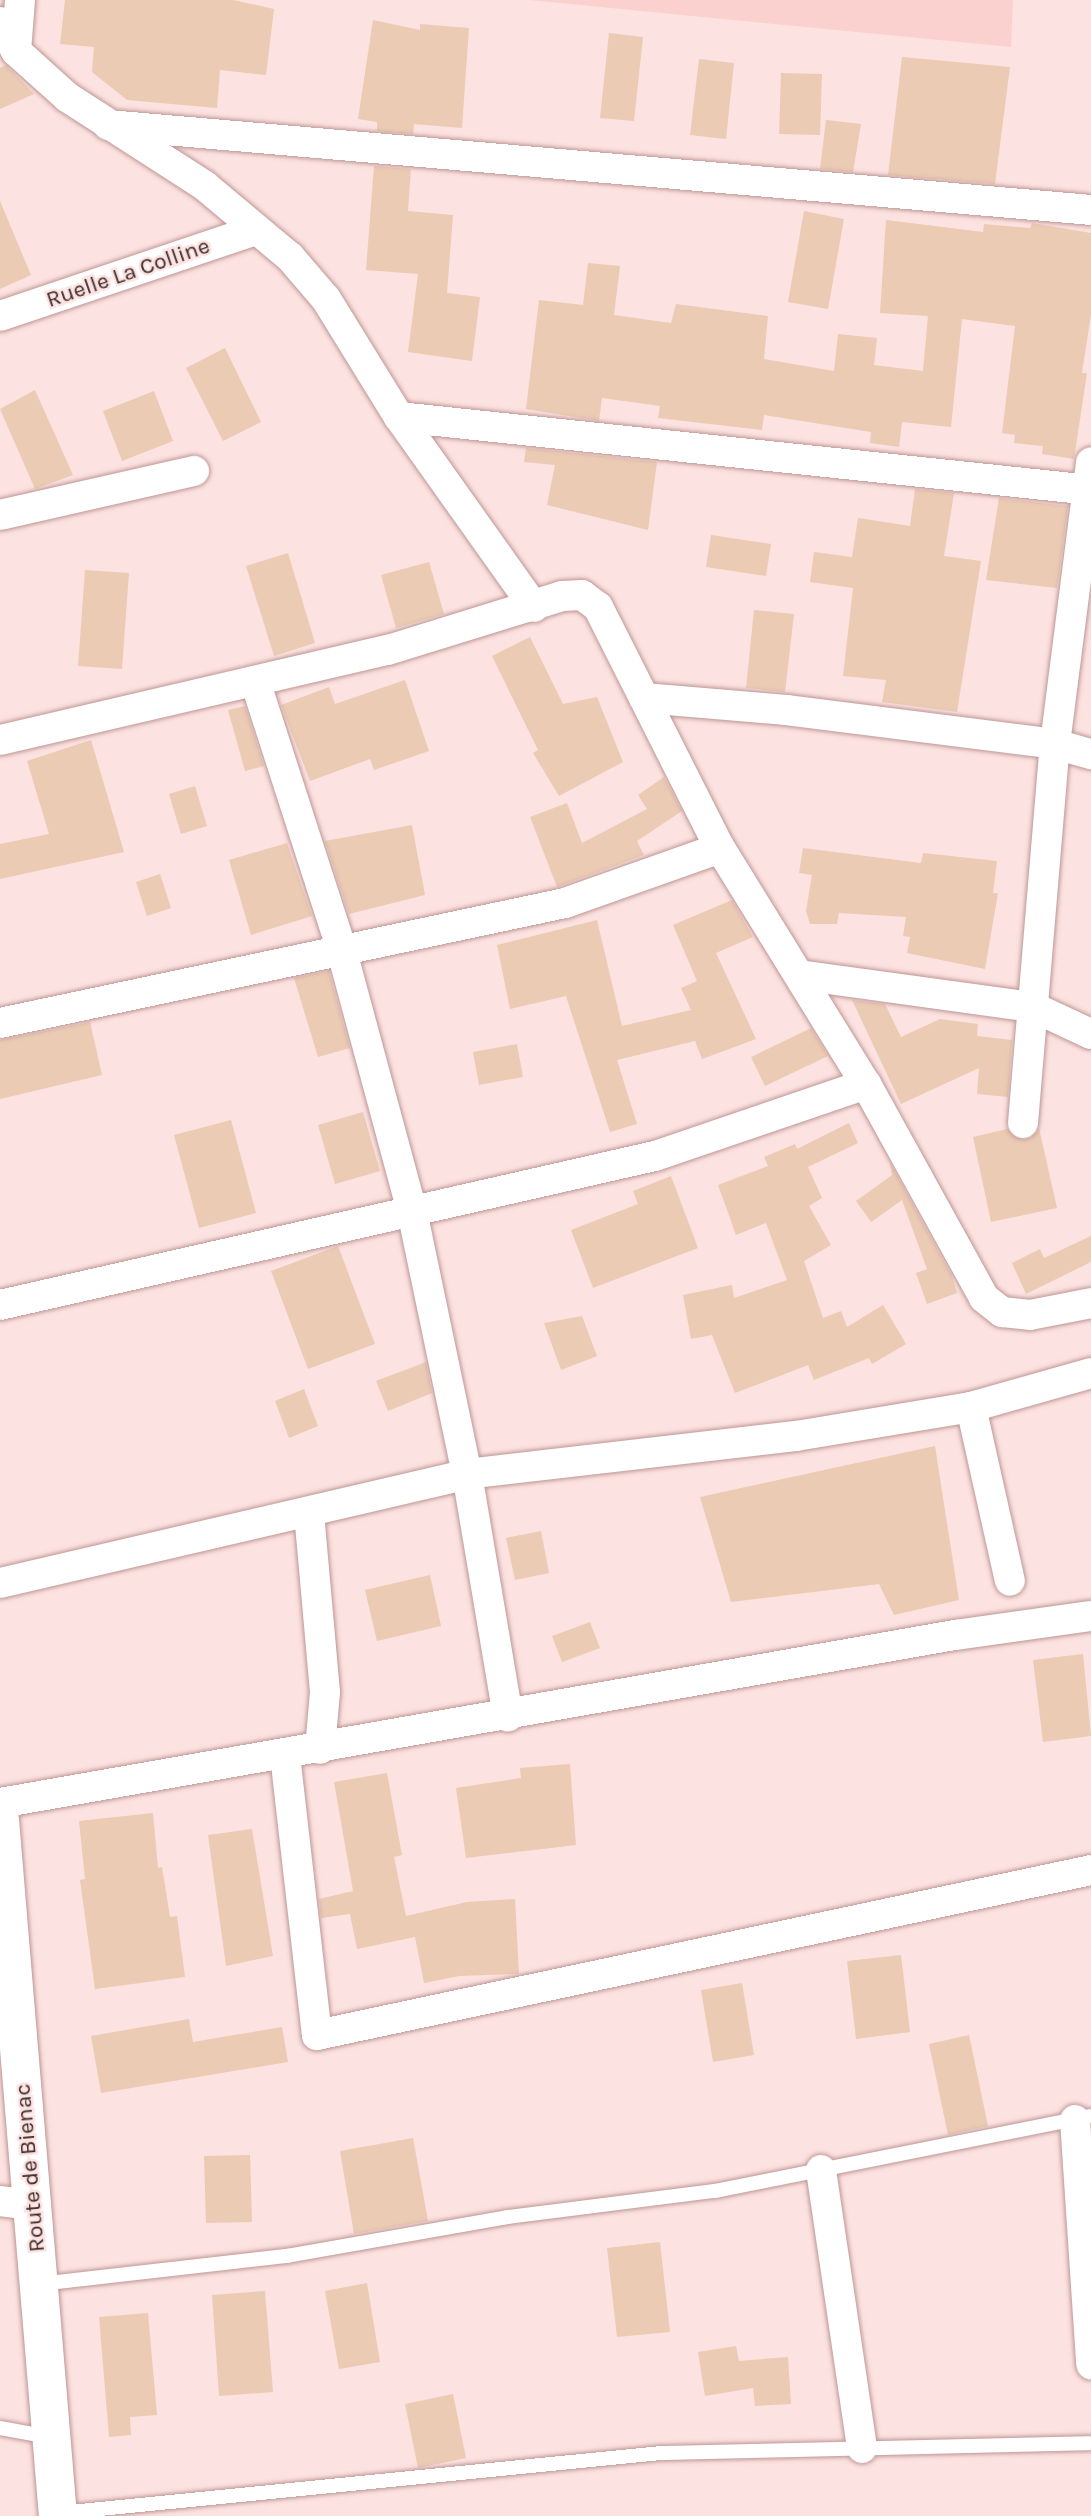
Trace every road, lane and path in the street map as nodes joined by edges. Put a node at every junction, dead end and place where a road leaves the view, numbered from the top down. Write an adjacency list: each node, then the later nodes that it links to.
1 (20, 0): 3 (street)
2 (0, 22): 3 (street)
3 (16, 51): 4 (street)
4 (108, 125): 5 (street); 6 (street)
5 (1091, 210)
6 (255, 230): 7 (street, Ruelle La Colline); 8 (street)
7 (0, 316)
8 (399, 417): 10 (street); 12 (street)
9 (194, 471): 11 (street)
10 (1090, 481): 16 (street)
11 (0, 515)
12 (534, 607): 13 (street); 14 (street)
13 (255, 681): 15 (street); 19 (street)
14 (644, 698): 16 (street); 18 (street)
15 (0, 740)
16 (1055, 744): 17 (street); 21 (street)
17 (1091, 754)
18 (720, 848): 19 (street); 20 (street)
19 (341, 948): 22 (street); 26 (street)
20 (799, 975): 21 (street); 24 (street)
21 (1033, 1007): 23 (street); 25 (street)
22 (0, 1023)
23 (1091, 1034)
24 (866, 1084): 26 (street); 27 (street)
25 (1023, 1123)
26 (412, 1210): 28 (street); 31 (street)
27 (1091, 1303)
28 (0, 1305)
29 (1091, 1373): 30 (street)
30 (971, 1407): 31 (street); 33 (street)
31 (467, 1474): 32 (street); 36 (street)
32 (309, 1513): 34 (street); 37 (street)
33 (1010, 1581)
34 (0, 1583)
35 (1091, 1616): 36 (street)
36 (508, 1717): 37 (street)
37 (320, 1749): 38 (street)
38 (285, 1755): 39 (street); 41 (street)
39 (0, 1803)
40 (1, 1842): 44 (main road, Route de Bienac)
41 (1091, 1870)
42 (1083, 2118): 43 (lane); 46 (street)
43 (821, 2171): 45 (lane); 50 (street)
44 (17, 2203): 45 (main road, Route de Bienac)
45 (40, 2284): 48 (main road, Route de Bienac)
46 (1091, 2364)
47 (0, 2428): 48 (lane)
48 (52, 2438): 51 (main road, Route de Bienac)
49 (1091, 2443): 50 (lane)
50 (862, 2448): 51 (lane)
51 (58, 2515)

